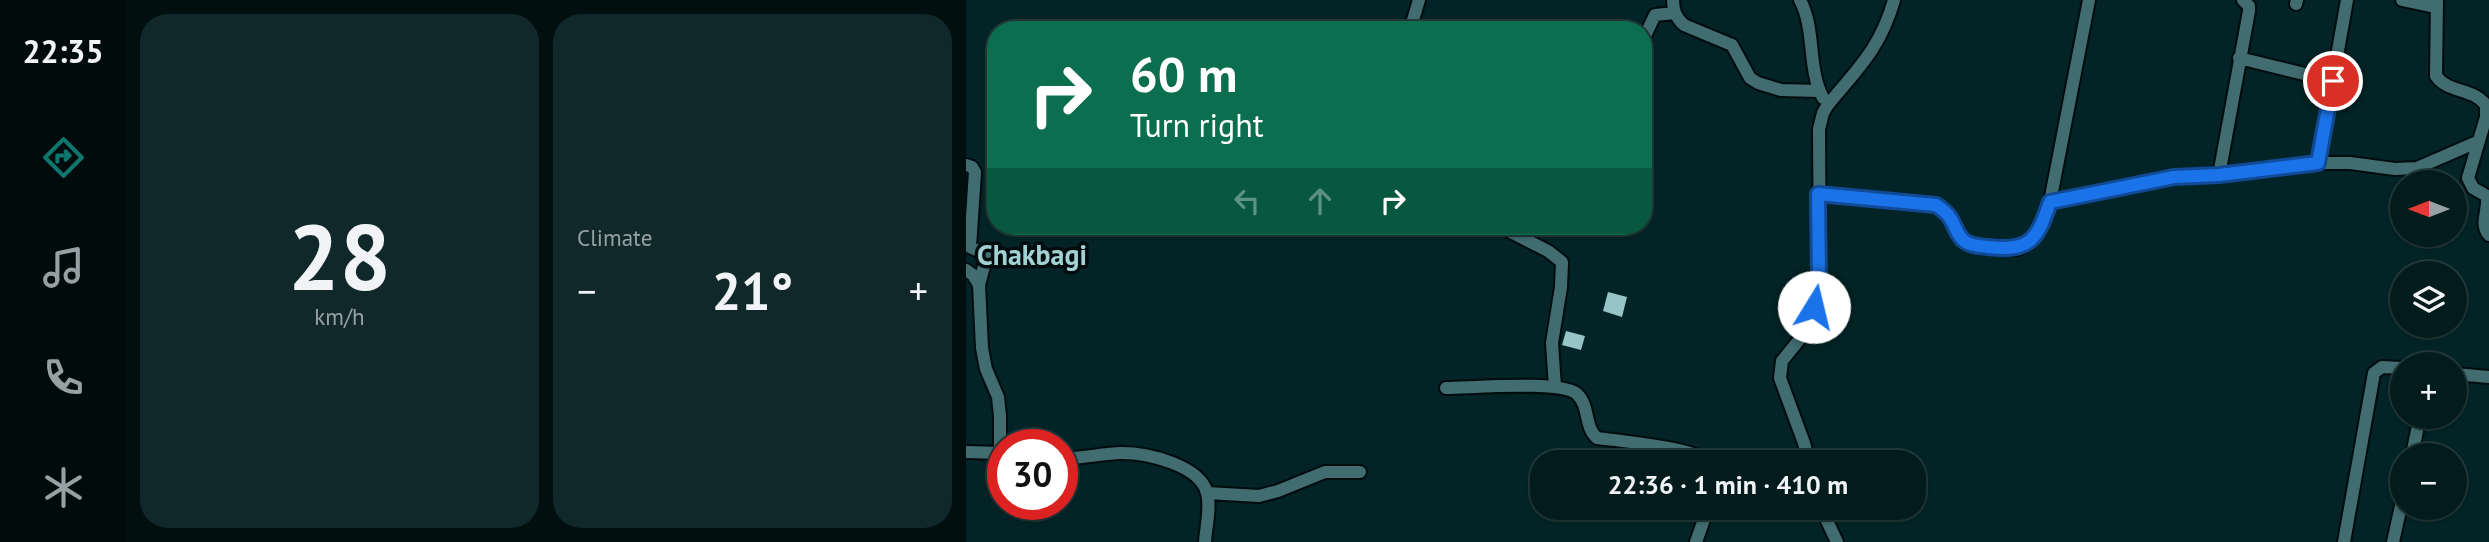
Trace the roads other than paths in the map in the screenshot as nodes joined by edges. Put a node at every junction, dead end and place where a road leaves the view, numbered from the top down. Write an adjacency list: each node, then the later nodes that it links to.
1 (1419, 0): 10 (street)
2 (1800, 0): 14 (street)
3 (1894, 0): 15 (street)
4 (2089, 0): 21 (street)
5 (2243, 0): 12 (street)
6 (2347, 0): 13 (street)
7 (2402, 0): 8 (street)
8 (2436, 4): 16 (street)
9 (1674, 7): 11 (street); 14 (street)
10 (1413, 21)
11 (1652, 21)
12 (2239, 58): 13 (street); 19 (street)
13 (2333, 81): 17 (street)
14 (1819, 91): 15 (street)
15 (1827, 106): 20 (street)
16 (2477, 142): 17 (street); 23 (street)
17 (2318, 163): 19 (street)
18 (966, 165): 25 (street)
19 (2219, 175): 21 (street)
20 (1818, 194): 21 (street); 33 (street)
21 (2050, 202)
22 (1517, 235): 29 (street)
23 (2489, 235)
24 (966, 270): 25 (street)
25 (979, 285): 31 (street)
26 (2390, 367): 45 (street)
27 (2467, 375): 28 (street)
28 (2489, 377)
29 (1555, 387): 30 (street); 32 (street)
30 (1446, 388)
31 (1000, 429)
32 (1669, 450)
33 (1806, 450)
34 (966, 452): 35 (street)
35 (987, 453)
36 (1078, 459): 38 (street)
37 (1360, 472): 38 (street)
38 (1207, 493): 42 (street)
39 (1704, 520): 43 (street)
40 (1827, 520): 44 (street)
41 (2398, 520): 46 (street)
42 (1205, 542)
43 (1696, 542)
44 (1837, 542)
45 (2344, 542)
46 (2393, 542)

